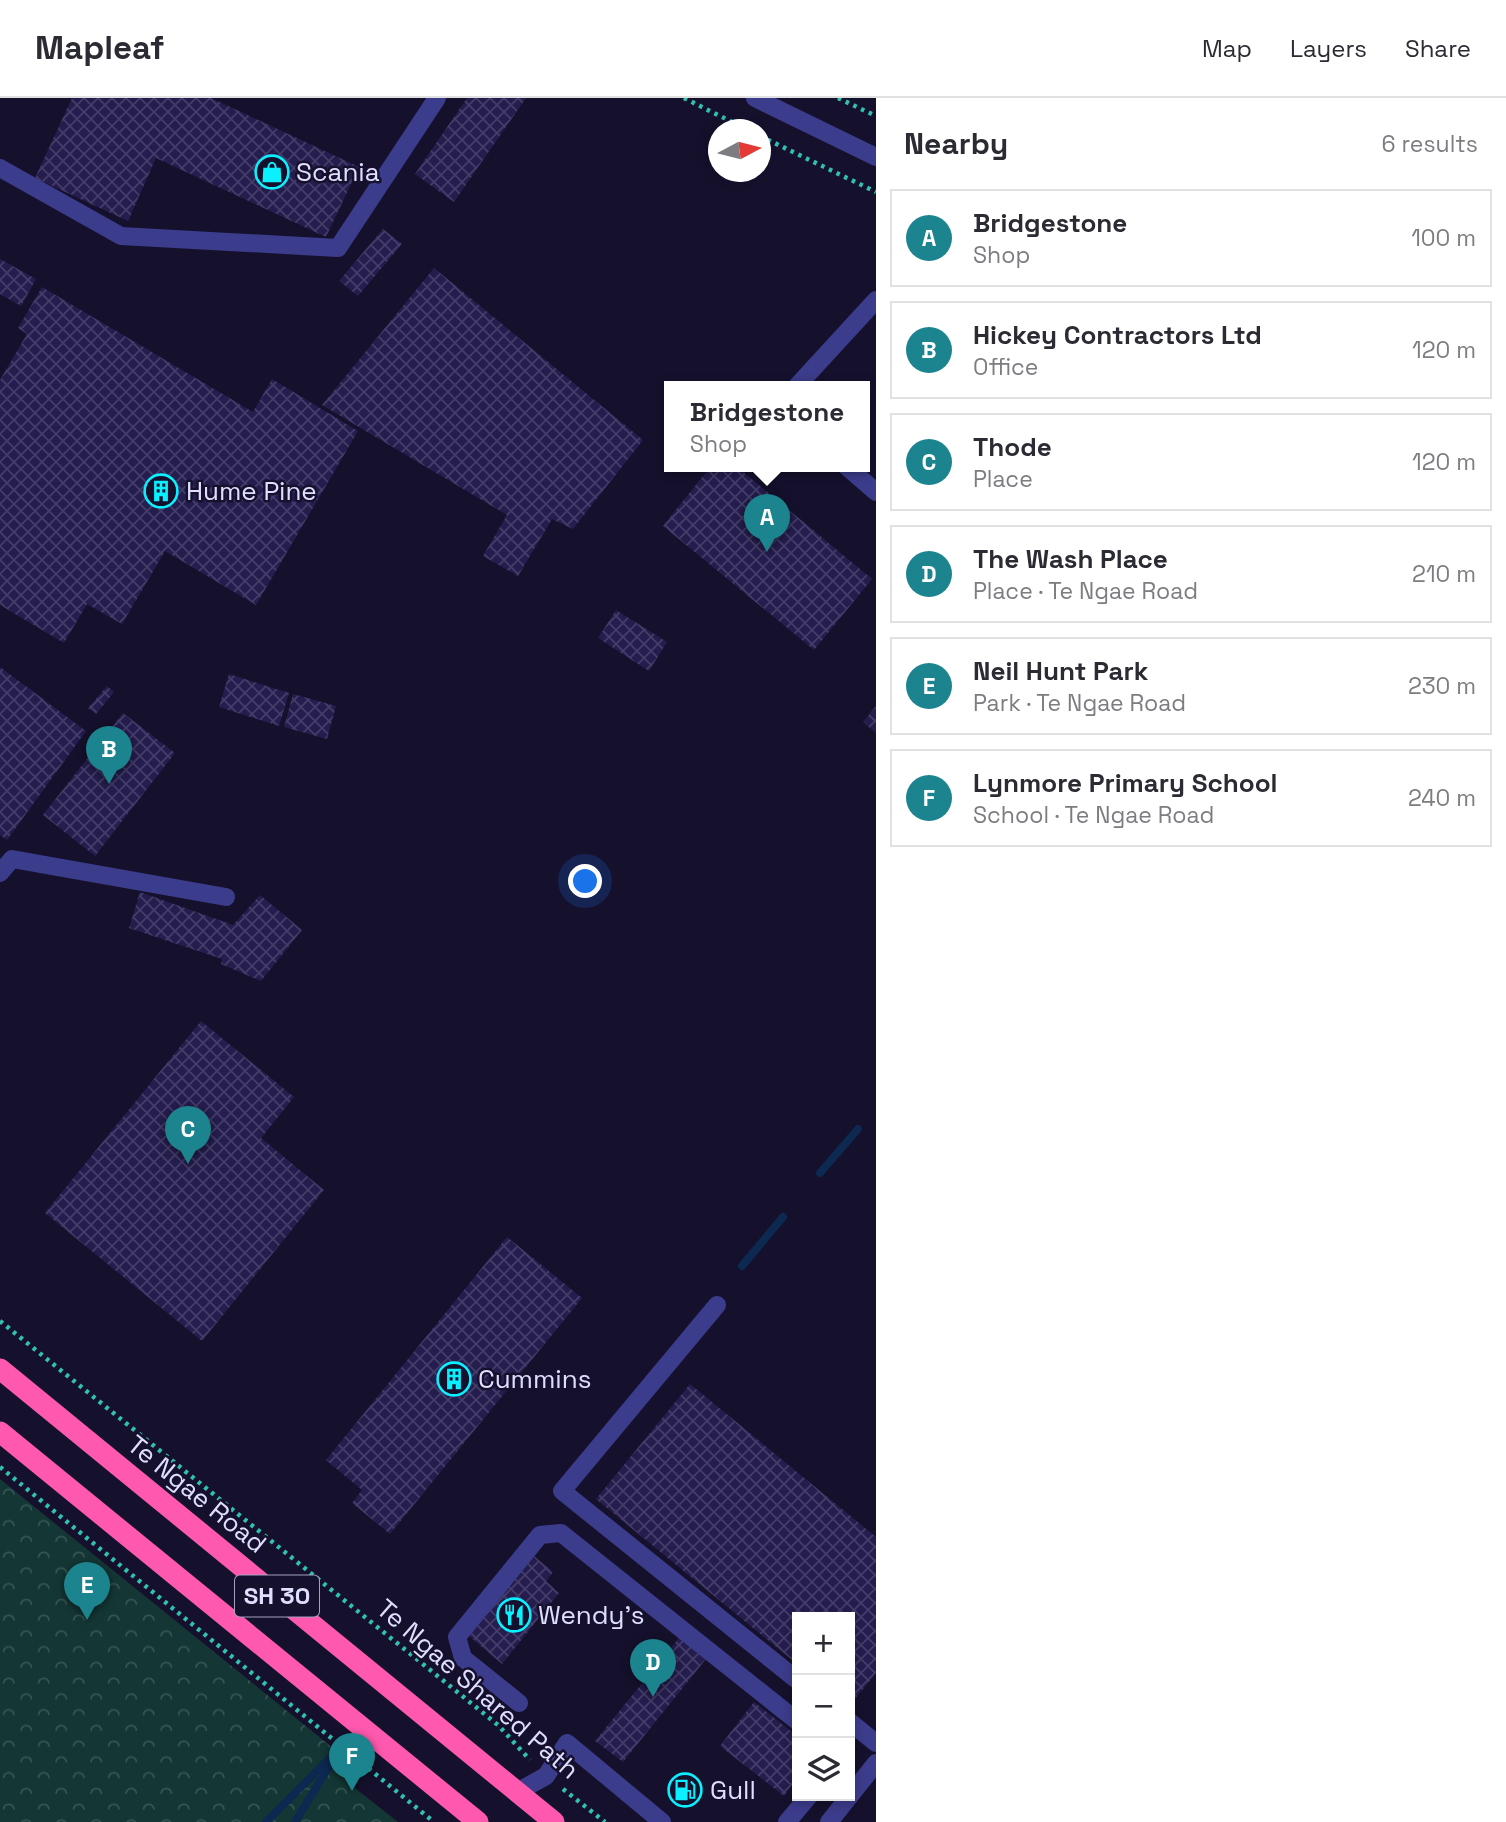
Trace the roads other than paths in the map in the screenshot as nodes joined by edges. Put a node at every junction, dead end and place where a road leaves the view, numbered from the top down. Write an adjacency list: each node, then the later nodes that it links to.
1 (437, 98): 4 (street)
2 (755, 98): 3 (street)
3 (876, 157)
4 (0, 168)
5 (876, 300): 6 (street)
6 (802, 381)
7 (853, 472): 8 (street)
8 (876, 492)
9 (0, 873): 10 (street)
10 (226, 897)
11 (717, 1305): 14 (street)
12 (0, 1369): 20 (highway, Te Ngae Road / SH 30)
13 (0, 1433): 22 (highway, SH 30)
14 (792, 1676)
15 (519, 1703): 16 (street)
16 (792, 1717)
17 (855, 1726): 18 (street)
18 (876, 1743)
19 (876, 1763): 26 (street)
20 (517, 1792): 23 (highway, Te Ngae Road / SH 30); 24 (street)
21 (805, 1801): 25 (street)
22 (478, 1822)
23 (554, 1822)
24 (662, 1822)
25 (787, 1822)
26 (829, 1822)

